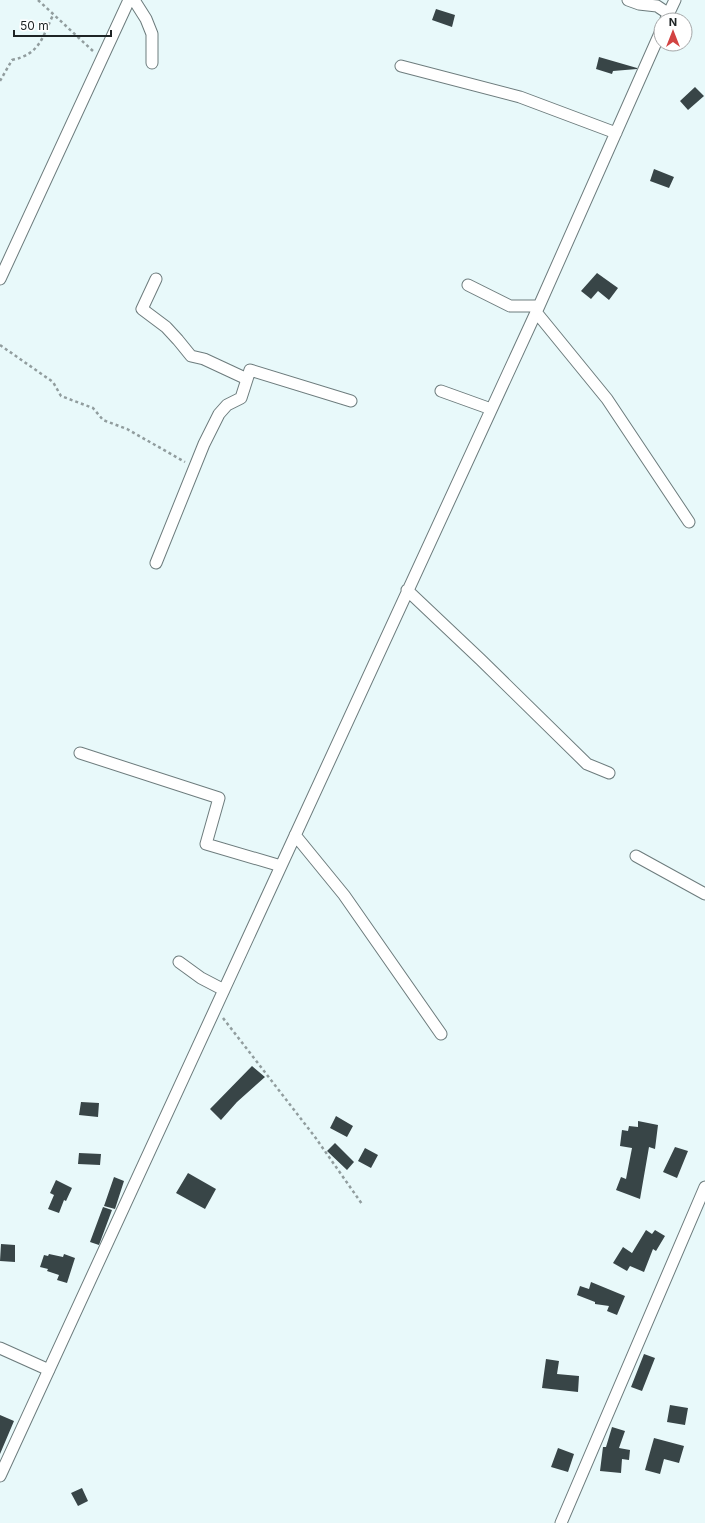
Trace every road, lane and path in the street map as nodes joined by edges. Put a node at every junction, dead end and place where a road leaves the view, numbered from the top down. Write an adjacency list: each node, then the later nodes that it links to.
1 (38, 0): 8 (path)
2 (129, 0): 10 (street)
3 (134, 0): 11 (street)
4 (628, 0): 6 (street)
5 (675, 0): 7 (street)
6 (662, 12)
7 (669, 12)
8 (53, 15): 10 (path); 13 (path)
9 (653, 49): 14 (street)
10 (102, 59): 15 (street)
11 (152, 63)
12 (401, 66): 14 (street)
13 (0, 81)
14 (616, 133): 18 (street)
15 (0, 279)
16 (156, 279): 20 (street)
17 (468, 285): 18 (street)
18 (538, 309): 23 (street); 25 (street)
19 (0, 345): 24 (path)
20 (247, 379): 22 (street); 24 (street)
21 (442, 391): 23 (street)
22 (351, 401)
23 (491, 409): 27 (street)
24 (194, 467): 26 (street)
25 (689, 522)
26 (156, 563)
27 (407, 590): 29 (street); 30 (street)
28 (80, 753): 32 (street)
29 (609, 773)
30 (295, 835): 32 (street); 37 (street)
31 (636, 856): 33 (street)
32 (281, 866): 35 (street)
33 (705, 894)
34 (179, 962): 35 (street)
35 (224, 990): 36 (street)
36 (215, 1008): 39 (path); 41 (street)
37 (442, 1034)
38 (705, 1187): 43 (street)
39 (362, 1204)
40 (0, 1348): 41 (street)
41 (49, 1370): 42 (street)
42 (0, 1476)
43 (561, 1523)

